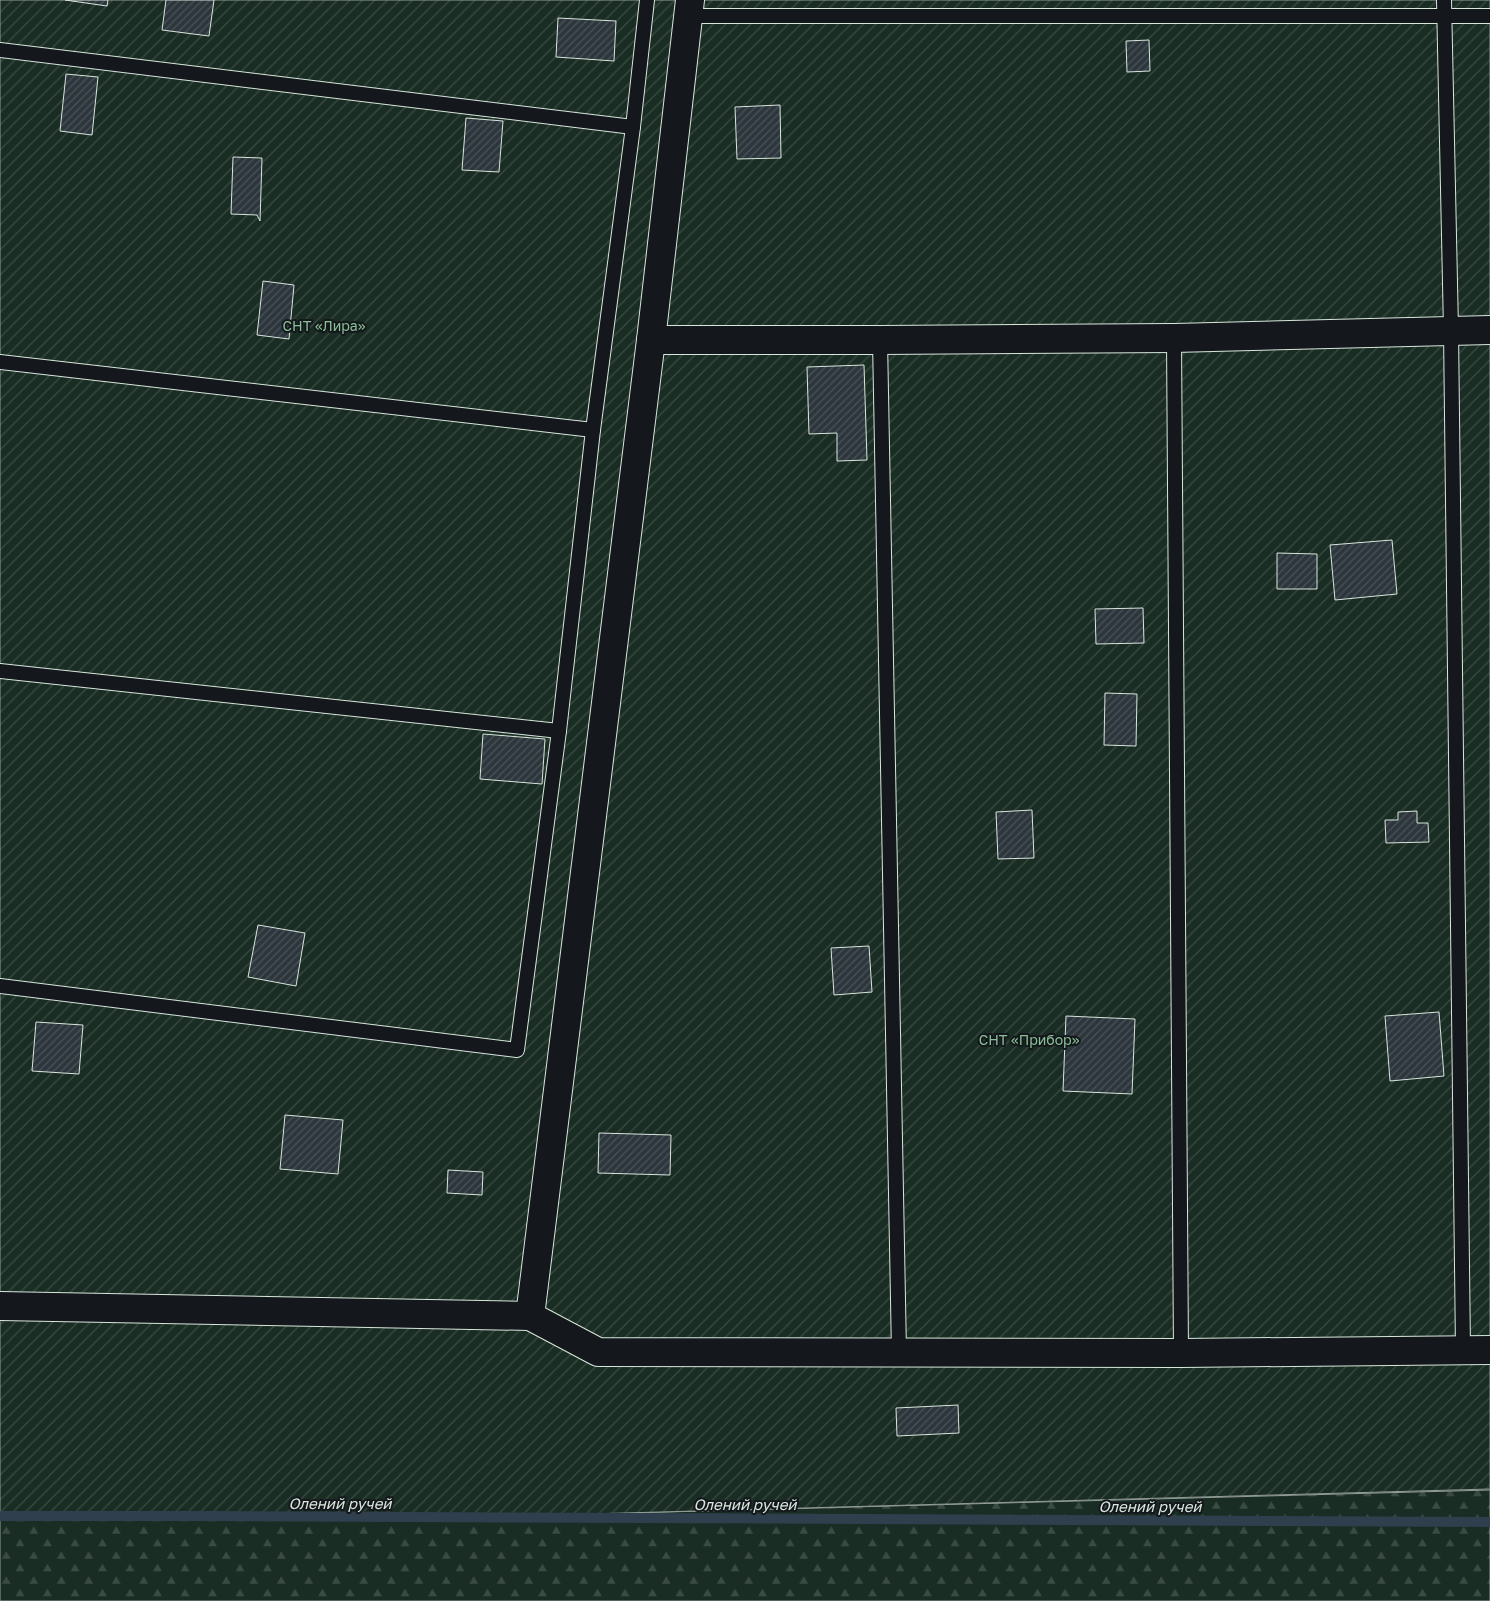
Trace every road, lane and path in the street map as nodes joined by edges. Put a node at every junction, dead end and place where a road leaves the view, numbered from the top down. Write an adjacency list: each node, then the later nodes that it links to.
1 (647, 0): 7 (lane)
2 (1444, 0): 5 (lane)
3 (690, 8): 5 (lane); 11 (street)
4 (1490, 16): 5 (lane)
5 (1444, 17): 8 (lane)
6 (0, 50): 7 (lane)
7 (633, 127): 14 (lane)
8 (1451, 330): 9 (street); 10 (street); 20 (lane)
9 (1490, 330)
10 (1174, 338): 12 (street); 23 (lane)
11 (651, 340): 12 (street); 19 (street)
12 (880, 340): 22 (lane)
13 (0, 362): 14 (lane)
14 (593, 430): 16 (lane)
15 (0, 672): 16 (lane)
16 (559, 731): 17 (lane)
17 (0, 986)
18 (0, 1306): 19 (street)
19 (530, 1316): 22 (street)
20 (1463, 1350): 21 (street); 23 (street)
21 (1490, 1350)
22 (899, 1353): 23 (street)
23 (1181, 1353)

